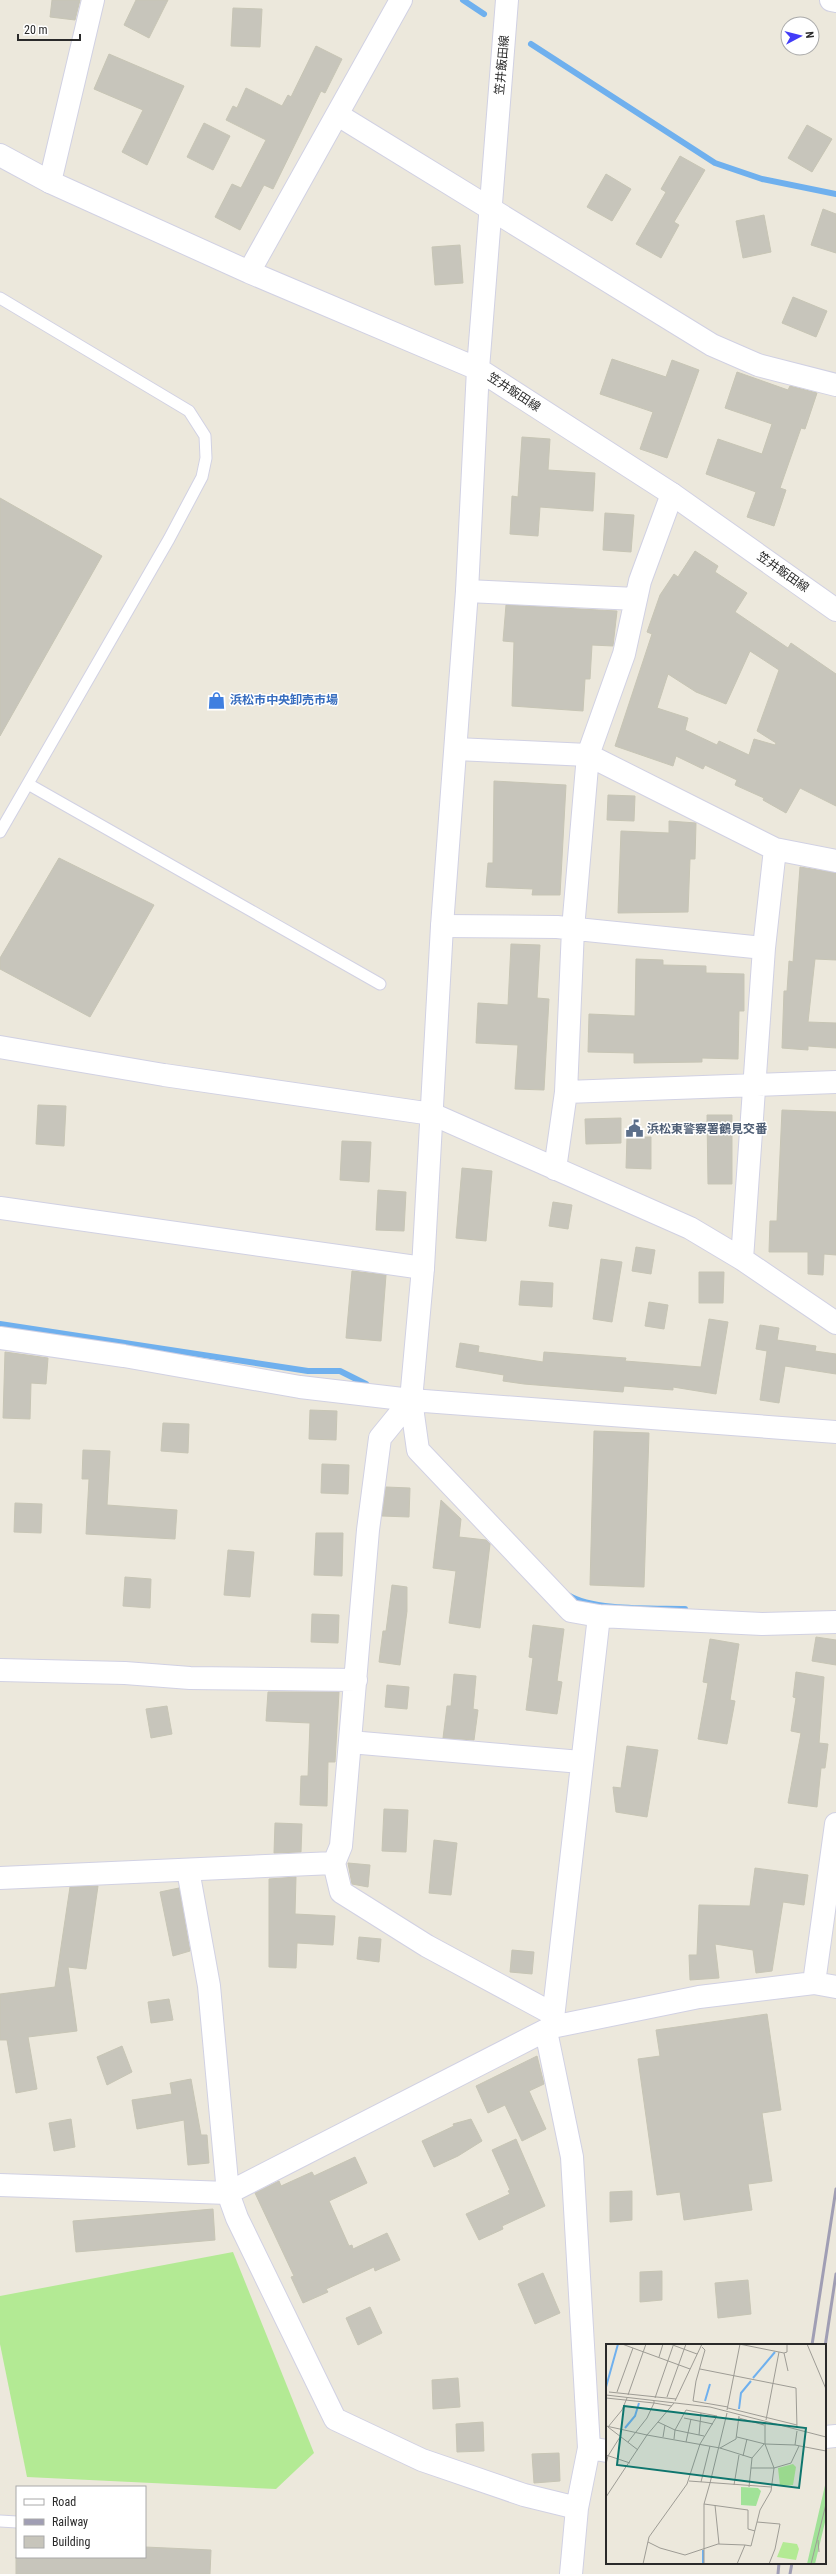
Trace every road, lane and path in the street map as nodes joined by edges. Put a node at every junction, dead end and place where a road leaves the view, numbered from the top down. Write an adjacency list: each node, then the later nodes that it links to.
1 (93, 0): 8 (street)
2 (507, 0): 9 (street, 笠井飯田線)
3 (831, 0): 5 (street)
4 (397, 1): 6 (street)
5 (836, 1)
6 (338, 115): 9 (street); 10 (street)
7 (0, 155): 8 (street)
8 (50, 182): 10 (street)
9 (490, 208): 12 (street, 笠井飯田線); 13 (street)
10 (249, 272): 12 (street)
11 (0, 298): 20 (lane)
12 (478, 369): 14 (street, 笠井飯田線); 15 (street)
13 (836, 385)
14 (672, 494): 16 (street); 17 (street, 笠井飯田線)
15 (467, 591): 16 (street); 18 (street)
16 (636, 599): 19 (street)
17 (836, 610)
18 (456, 749): 19 (street); 24 (street)
19 (588, 755): 22 (street); 25 (street)
20 (28, 784): 21 (lane); 27 (lane)
21 (0, 832)
22 (775, 849): 23 (street); 26 (street)
23 (836, 861)
24 (442, 926): 25 (street); 32 (street)
25 (573, 928): 26 (street); 31 (street)
26 (764, 948): 30 (street)
27 (380, 984)
28 (0, 1047): 32 (street)
29 (836, 1082): 30 (street)
30 (755, 1085): 31 (street); 35 (street)
31 (566, 1092): 33 (street)
32 (432, 1114): 33 (street); 36 (street)
33 (555, 1169): 35 (street)
34 (0, 1208): 36 (street)
35 (742, 1259): 37 (street)
36 (423, 1268): 39 (street)
37 (836, 1323)
38 (0, 1338): 39 (street)
39 (411, 1400): 40 (street); 41 (street); 44 (street)
40 (836, 1432)
41 (599, 1616): 42 (street); 46 (street)
42 (836, 1622)
43 (0, 1670): 44 (street)
44 (356, 1680): 45 (street)
45 (350, 1742): 46 (street); 48 (street)
46 (582, 1762): 53 (street)
47 (836, 1824): 51 (street)
48 (334, 1863): 49 (street); 53 (street)
49 (188, 1870): 50 (street); 55 (street)
50 (0, 1878)
51 (814, 1983): 52 (street); 53 (street)
52 (836, 1987)
53 (550, 2024): 55 (street); 58 (street)
54 (0, 2185): 55 (street)
55 (228, 2193): 59 (street)
56 (836, 2436): 57 (street)
57 (826, 2437)
58 (598, 2449): 59 (street)
59 (576, 2508): 62 (street)
60 (0, 2521): 61 (lane)
61 (16, 2522)
62 (571, 2574)

